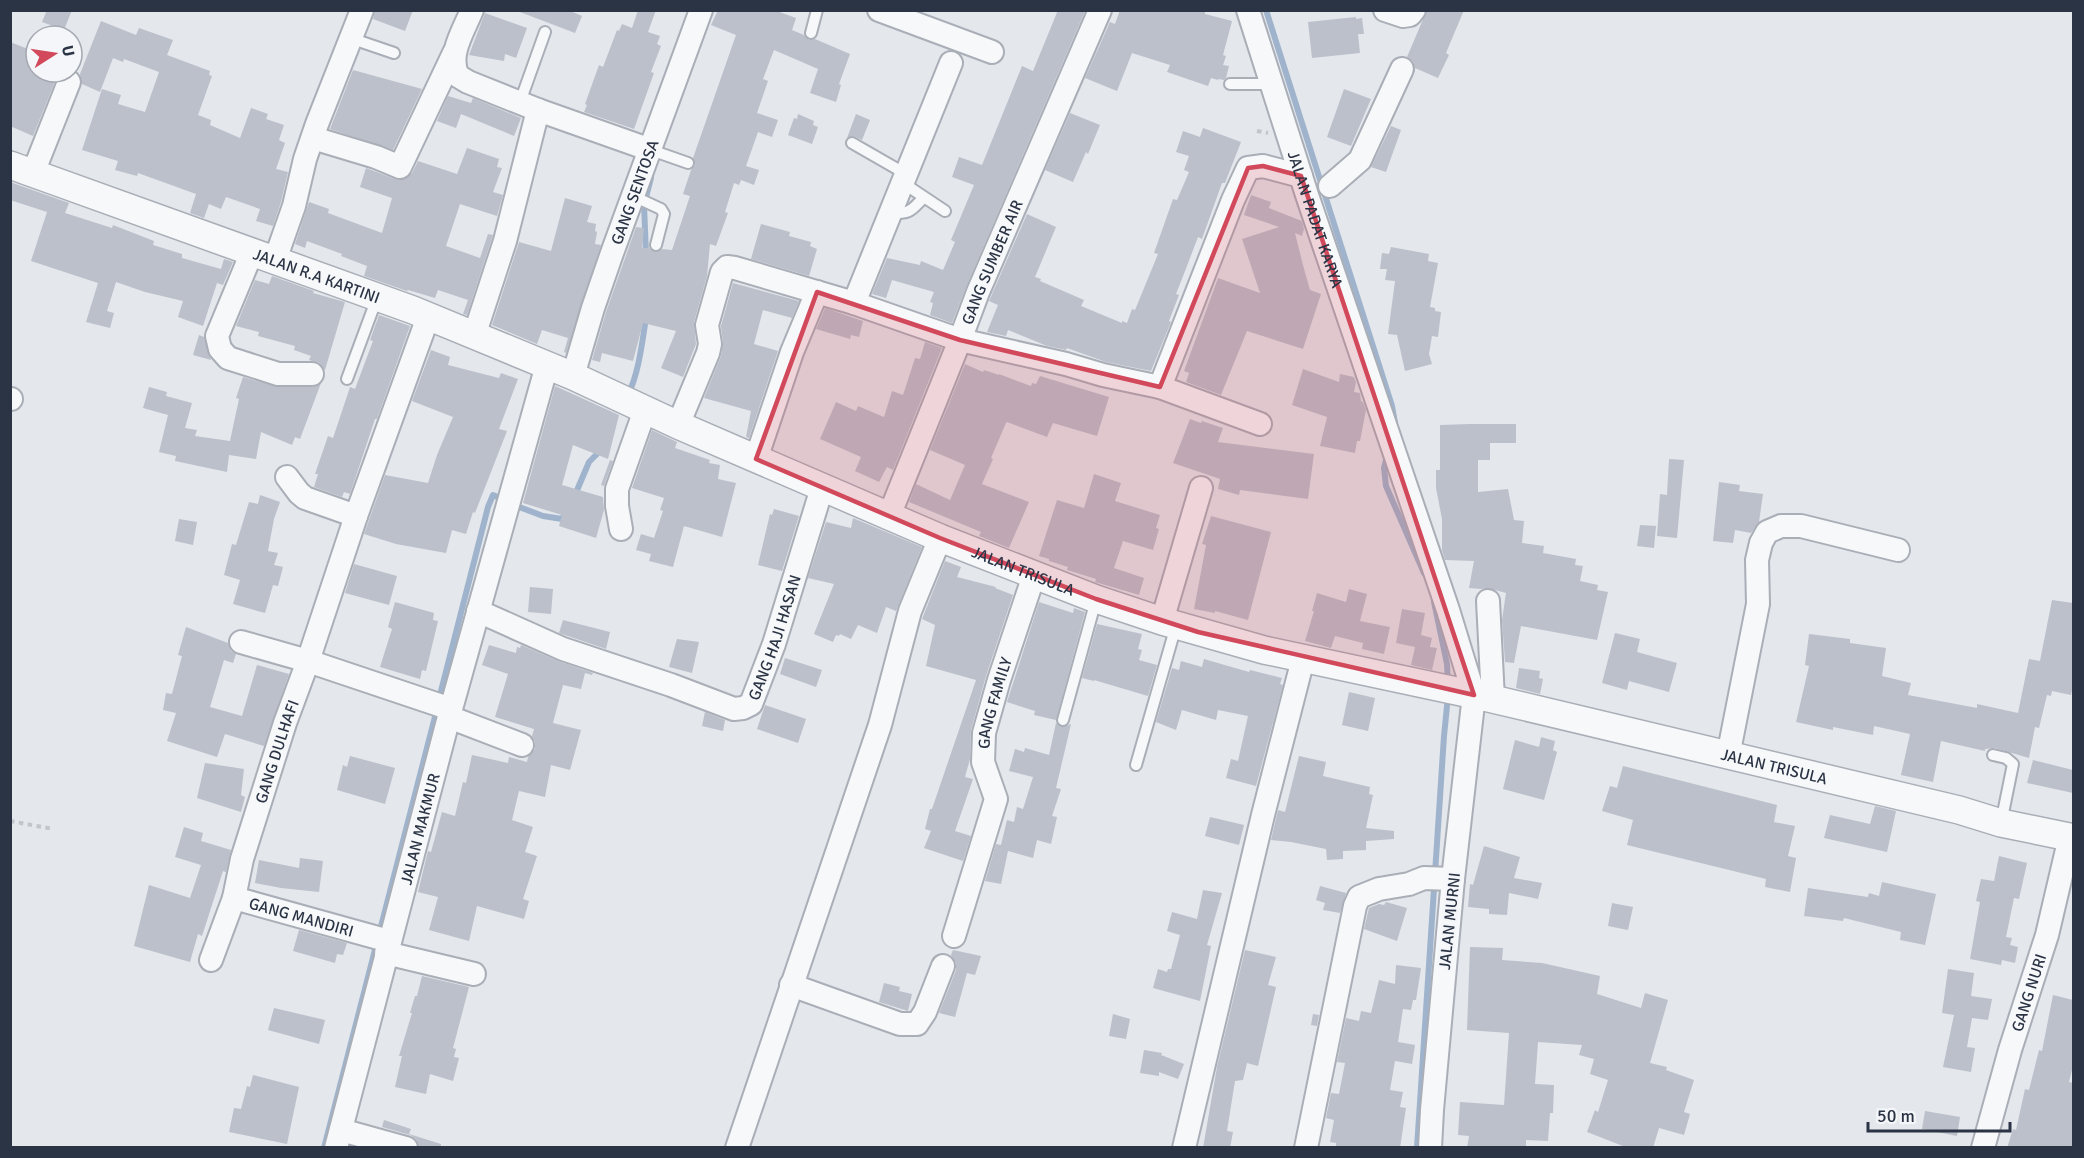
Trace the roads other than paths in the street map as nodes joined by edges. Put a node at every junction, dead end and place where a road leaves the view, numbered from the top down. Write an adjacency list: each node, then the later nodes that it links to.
1 (362, 10): 12 (street)
2 (472, 10): 13 (street)
3 (701, 10): 24 (street, GANG SENTOSA)
4 (818, 10): 11 (lane)
5 (879, 10): 14 (street)
6 (1100, 10): 40 (street, GANG SUMBER AIR)
7 (1248, 10): 20 (street, JALAN PADAT KARYA)
8 (1385, 10): 9 (street)
9 (1414, 10)
10 (545, 32): 21 (lane)
11 (811, 33)
12 (349, 38): 15 (lane); 22 (street)
13 (455, 51): 21 (street); 22 (street)
14 (992, 52)
15 (394, 53)
16 (951, 63): 27 (street)
17 (1401, 69): 28 (street)
18 (68, 84): 26 (street)
19 (1230, 84): 20 (lane)
20 (1271, 84): 28 (street, JALAN PADAT KARYA)
21 (529, 106): 24 (street); 39 (street)
22 (313, 138): 34 (street)
23 (852, 143): 27 (lane)
24 (651, 150): 25 (lane); 29 (street, GANG SENTOSA)
25 (688, 163)
26 (17, 171): 34 (street, JALAN R.A KARTINI)
27 (904, 178): 30 (lane); 32 (street)
28 (1313, 187): 45 (street); 66 (street, JALAN PADAT KARYA)
29 (633, 196): 33 (lane); 43 (street, GANG SENTOSA)
30 (924, 197): 31 (lane); 32 (lane)
31 (945, 212)
32 (890, 213): 37 (street)
33 (656, 245)
34 (264, 256): 36 (street, JALAN R.A KARTINI); 42 (street)
35 (817, 292): 37 (street); 48 (street); 49 (street)
36 (377, 297): 38 (street, JALAN R.A KARTINI); 44 (lane)
37 (854, 303): 40 (street)
38 (428, 317): 39 (street, JALAN R.A KARTINI); 53 (street, GANG DULHAFI)
39 (474, 336): 41 (street, JALAN R.A KARTINI)
40 (960, 340): 45 (street); 54 (street, GANG SUMBER AIR)
41 (547, 365): 43 (street, JALAN R.A KARTINI); 61 (street, JALAN MAKMUR)
42 (312, 374)
43 (573, 376): 46 (street, JALAN R.A KARTINI)
44 (348, 379)
45 (1160, 387): 47 (street)
46 (632, 403): 48 (street, JALAN TRISULA); 55 (street)
47 (1260, 424)
48 (678, 425): 49 (street, JALAN TRISULA)
49 (756, 459): 51 (street, JALAN TRISULA)
50 (287, 477): 53 (street)
51 (822, 488): 54 (street, JALAN TRISULA); 61 (street, GANG HAJI HASAN)
52 (1201, 488): 62 (street)
53 (356, 516): 65 (street, GANG DULHAFI)
54 (889, 516): 56 (street, JALAN TRISULA)
55 (621, 529)
56 (940, 538): 58 (street, JALAN TRISULA); 82 (street)
57 (1898, 550): 71 (street)
58 (1034, 575): 59 (street, JALAN TRISULA); 77 (street, GANG FAMILY)
59 (1096, 599): 62 (street, JALAN TRISULA); 68 (lane)
60 (1488, 601): 66 (street)
61 (478, 611): 67 (street, JALAN MAKMUR)
62 (1169, 624): 64 (street, JALAN TRISULA); 72 (lane)
63 (241, 642): 65 (street)
64 (1303, 659): 66 (street, JALAN TRISULA); 86 (street)
65 (308, 661): 67 (street); 76 (street, GANG DULHAFI)
66 (1464, 693): 71 (street, JALAN TRISULA); 75 (street, JALAN MURNI)
67 (442, 709): 69 (street); 78 (street, JALAN MAKMUR)
68 (1062, 720)
69 (522, 745)
70 (1993, 755): 73 (lane)
71 (1728, 756): 73 (street, JALAN TRISULA)
72 (1136, 765)
73 (2001, 823): 74 (street, JALAN TRISULA)
74 (2072, 837): 89 (street, GANG NURI)
75 (1440, 878): 87 (street); 88 (street, JALAN MURNI)
76 (234, 898): 78 (street, GANG MANDIRI); 79 (street, GANG DULHAFI)
77 (954, 936)
78 (382, 942): 81 (street, GANG MANDIRI); 83 (street, JALAN MAKMUR)
79 (210, 960)
80 (943, 966): 82 (street)
81 (474, 974)
82 (791, 985): 85 (street)
83 (338, 1139): 84 (street)
84 (406, 1148)
85 (737, 1148)
86 (1184, 1148)
87 (1305, 1148)
88 (1430, 1148)
89 (1983, 1148)

